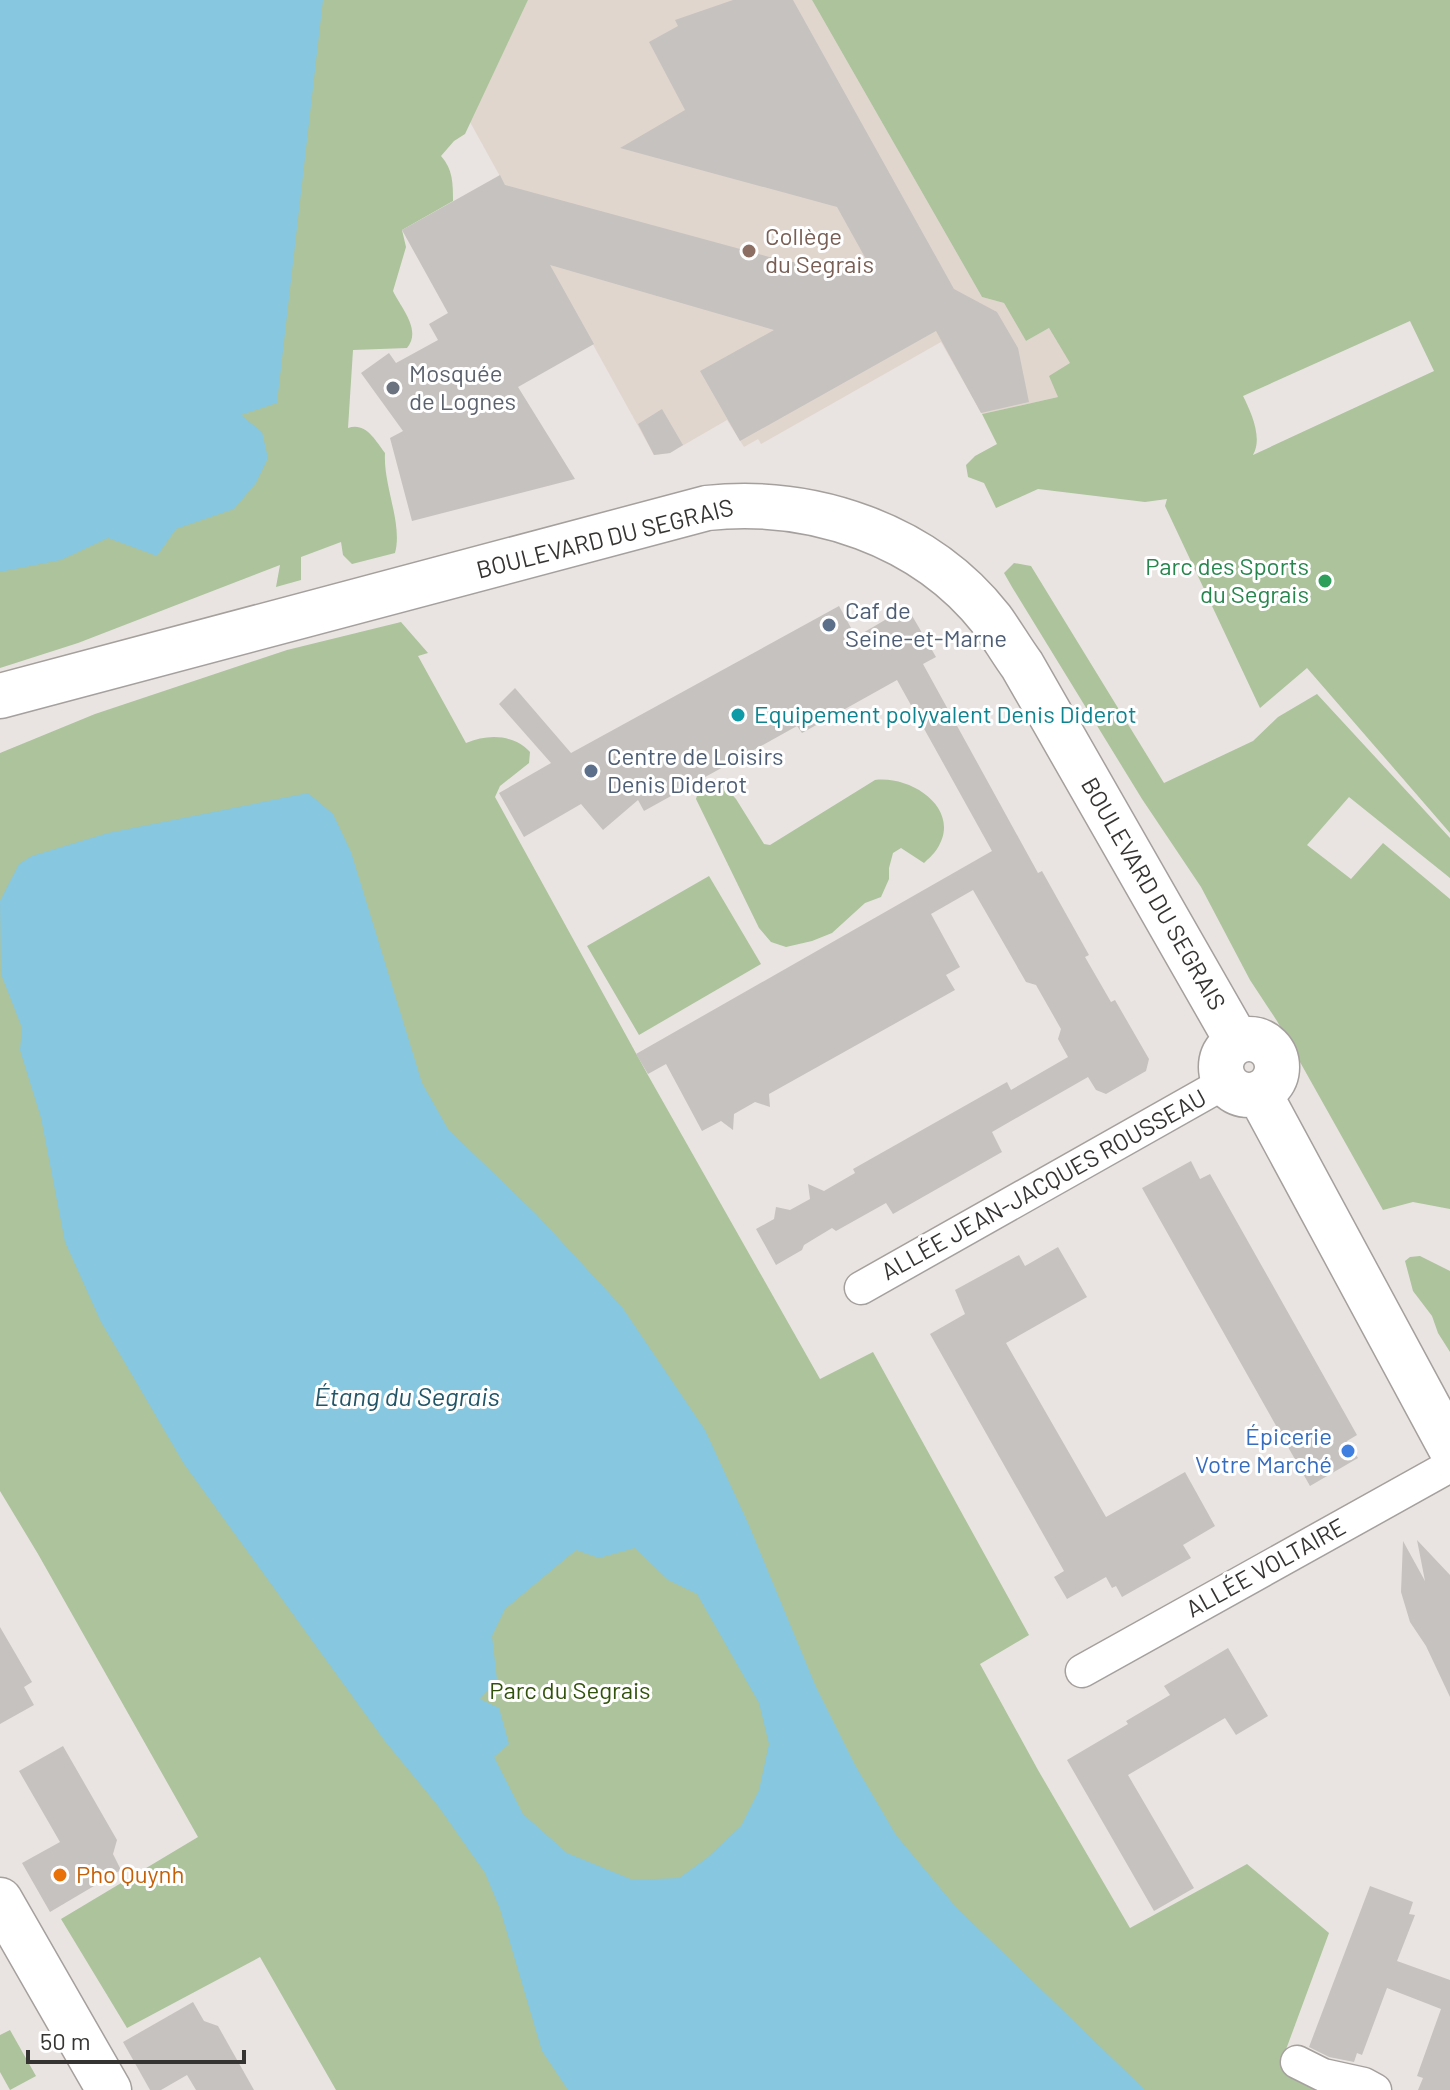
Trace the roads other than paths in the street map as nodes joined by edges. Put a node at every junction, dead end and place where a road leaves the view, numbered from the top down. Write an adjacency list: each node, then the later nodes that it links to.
1 (0, 696): 2 (street, BOULEVARD DU SEGRAIS)
2 (1252, 1086): 3 (street, ALLÉE JEAN-JACQUES ROUSSEAU); 4 (street); 5 (street)
3 (861, 1288)
4 (1450, 1396)
5 (1450, 1447)
6 (1450, 1466): 7 (street, ALLÉE VOLTAIRE)
7 (1082, 1671)
8 (0, 1900): 10 (street)
9 (1297, 2062): 11 (street)
10 (109, 2090)
11 (1375, 2090)

